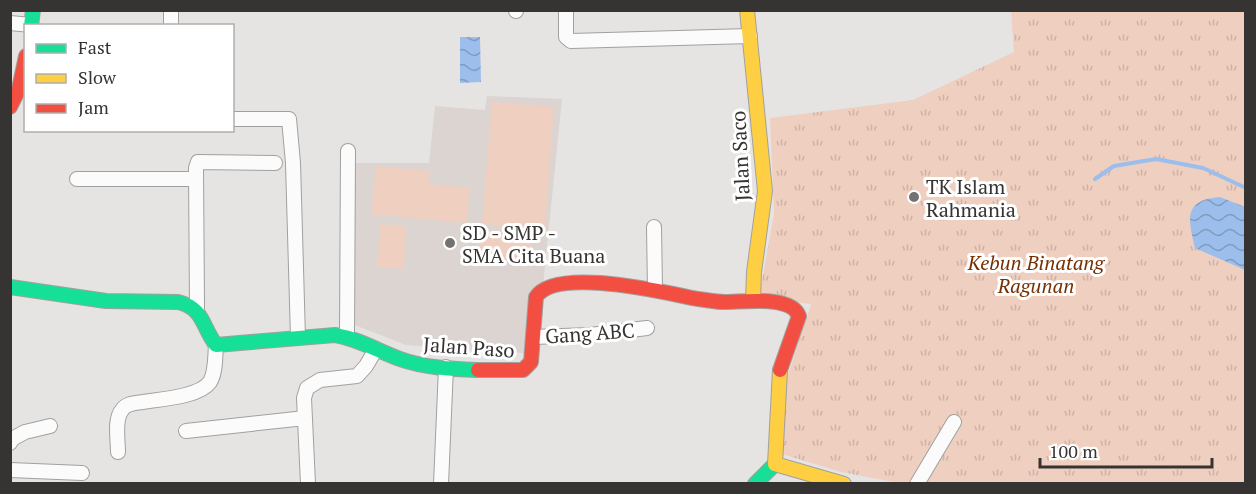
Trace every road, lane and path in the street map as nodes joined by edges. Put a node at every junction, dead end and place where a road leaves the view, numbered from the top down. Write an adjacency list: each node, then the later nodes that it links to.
1 (566, 10): 3 (street)
2 (747, 10): 3 (main road, Jalan Saco)
3 (750, 36): 14 (main road, Jalan Saco)
4 (24, 65): 5 (main road)
5 (10, 107)
6 (234, 119): 19 (street)
7 (348, 151): 17 (street)
8 (275, 163): 10 (street)
9 (77, 179): 10 (street)
10 (196, 179): 15 (street)
11 (654, 227): 13 (street)
12 (10, 287): 15 (main road)
13 (656, 290): 14 (main road, Jalan Paso); 18 (main road, Jalan Paso)
14 (753, 300): 29 (main road, Jalan Paso)
15 (196, 308): 20 (main road)
16 (647, 328): 18 (street, Gang ABC)
17 (347, 336): 19 (main road, Jalan Paso); 21 (main road, Jalan Paso)
18 (533, 337): 22 (main road, Jalan Paso)
19 (298, 338): 20 (main road, Jalan Paso)
20 (216, 345): 28 (street)
21 (376, 349): 22 (main road, Jalan Paso); 23 (street)
22 (446, 367): 33 (street)
23 (305, 418): 26 (street); 32 (street)
24 (954, 422): 36 (street)
25 (50, 426): 27 (street)
26 (186, 431)
27 (10, 443)
28 (118, 452)
29 (775, 464): 34 (main road); 35 (main road)
30 (10, 470): 31 (street)
31 (82, 473)
32 (308, 483)
33 (441, 483)
34 (756, 483)
35 (844, 483)
36 (917, 483)

